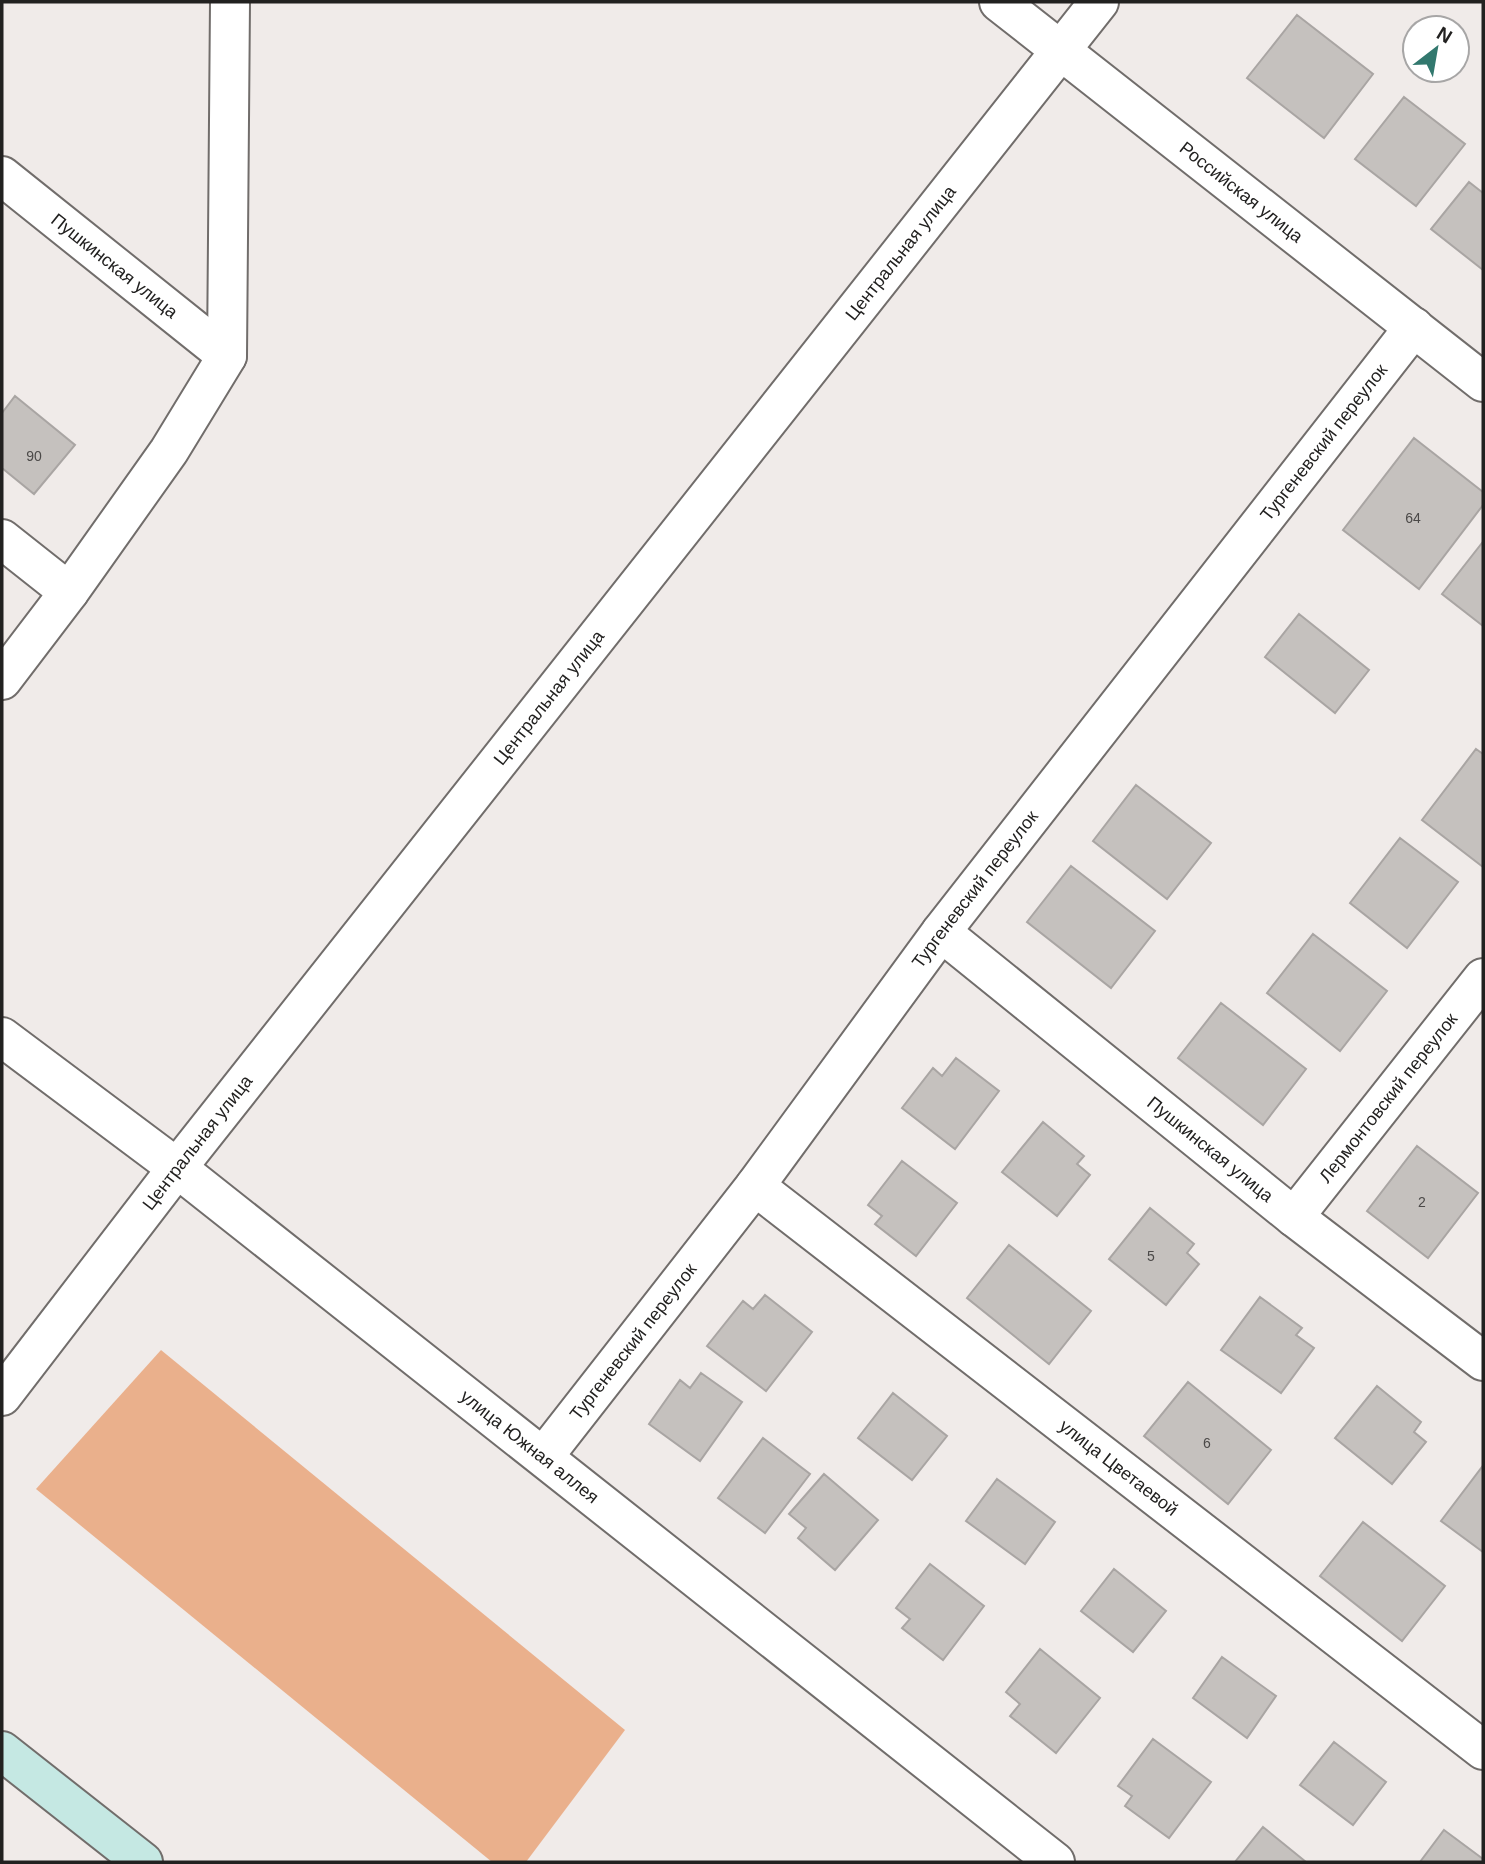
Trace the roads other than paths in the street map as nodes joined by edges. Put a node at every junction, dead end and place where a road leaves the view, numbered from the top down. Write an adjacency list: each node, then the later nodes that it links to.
1 (230, 2): 7 (street)
2 (999, 2): 4 (street, Российская улица)
3 (1099, 2): 4 (street, Центральная улица)
4 (1060, 50): 6 (street, Российская улица); 15 (street, Центральная улица)
5 (2, 176): 7 (street, Пушкинская улица)
6 (1414, 327): 8 (street, Российская улица); 12 (street, Тургеневский переулок)
7 (227, 355): 10 (street)
8 (1483, 383)
9 (2, 539): 10 (street)
10 (69, 592): 11 (street)
11 (2, 680)
12 (941, 932): 16 (street, Тургеневский переулок); 17 (street, Пушкинская улица)
13 (1483, 978): 17 (street, Лермонтовский переулок)
14 (2, 1037): 15 (street, улица Южная аллея)
15 (177, 1168): 19 (street, Центральная улица); 20 (street, улица Южная аллея)
16 (755, 1186): 20 (street, Тургеневский переулок); 21 (street, улица Цветаевой)
17 (1294, 1217): 18 (street, Пушкинская улица)
18 (1483, 1361)
19 (2, 1396)
20 (544, 1456): 24 (street, улица Южная аллея)
21 (1483, 1750)
22 (2, 1751): 23 (main road)
23 (143, 1862)
24 (1055, 1862)

